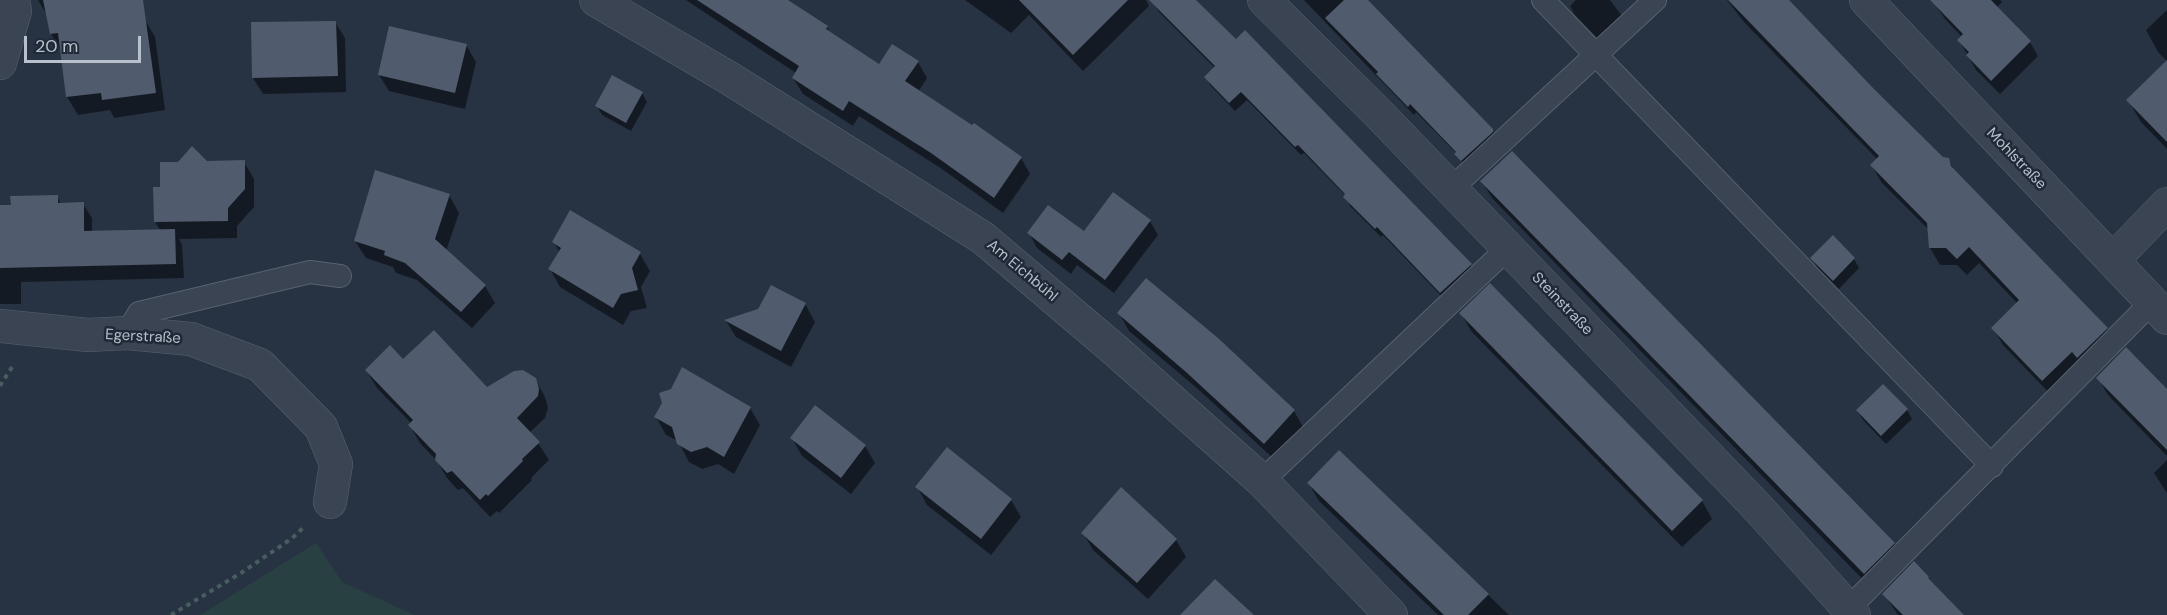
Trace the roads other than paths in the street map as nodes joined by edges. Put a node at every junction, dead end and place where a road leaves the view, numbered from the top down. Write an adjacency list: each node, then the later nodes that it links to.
1 (13, 0): 8 (street)
2 (596, 0): 18 (street, Am Eichbühl)
3 (1264, 0): 9 (street, Steinstraße)
4 (1544, 0): 7 (lane)
5 (1655, 0): 7 (lane)
6 (1866, 0): 12 (street, Mohlstraße)
7 (1596, 54): 9 (lane); 17 (lane)
8 (0, 63)
9 (1451, 189): 11 (street, Steinstraße)
10 (2167, 204): 12 (street)
11 (1509, 248): 18 (lane); 20 (street, Steinstraße)
12 (2113, 260): 14 (street, Mohlstraße)
13 (340, 276): 16 (lane)
14 (2160, 310): 17 (lane)
15 (0, 326): 16 (street, Egerstraße)
16 (127, 333): 19 (street, Egerstraße)
17 (1992, 466): 20 (lane)
18 (1262, 481): 21 (street, Am Eichbühl)
19 (330, 502)
20 (1851, 612)
21 (1391, 615)

